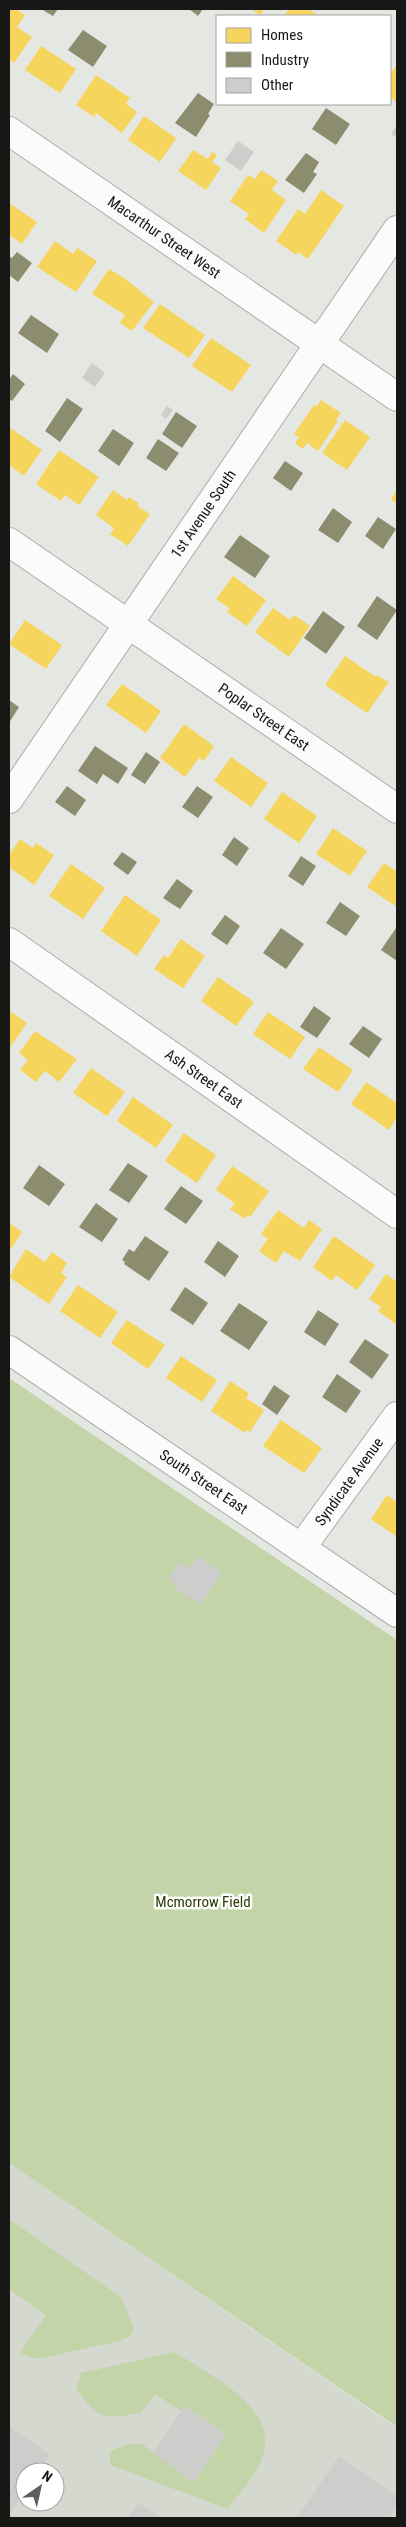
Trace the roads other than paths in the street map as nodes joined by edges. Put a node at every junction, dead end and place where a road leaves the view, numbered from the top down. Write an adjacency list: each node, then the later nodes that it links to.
1 (9, 131): 3 (street, Macarthur Street West)
2 (397, 230): 3 (street, 1st Avenue South)
3 (318, 343): 4 (street, Macarthur Street West); 6 (street, 1st Avenue South)
4 (397, 397)
5 (9, 542): 6 (street, Poplar Street East)
6 (128, 625): 7 (street, 1st Avenue South); 8 (street, Poplar Street East)
7 (9, 799)
8 (397, 809)
9 (9, 942): 10 (street, Ash Street East)
10 (397, 1214)
11 (9, 1350): 13 (street, South Street East)
12 (397, 1416): 13 (street, Syndicate Avenue)
13 (302, 1548): 14 (street, South Street East)
14 (397, 1613)

